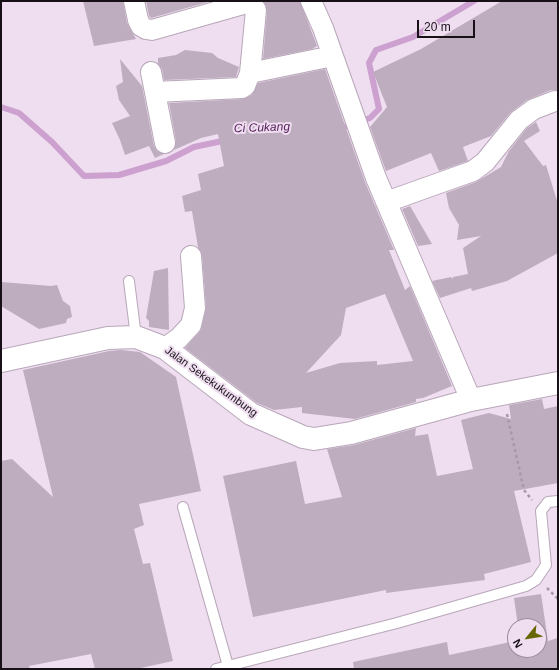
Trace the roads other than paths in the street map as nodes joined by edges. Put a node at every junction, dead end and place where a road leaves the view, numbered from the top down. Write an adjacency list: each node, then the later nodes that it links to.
1 (134, 1): 3 (street)
2 (311, 1): 10 (street)
3 (222, 5): 6 (street)
4 (323, 58): 6 (street)
5 (151, 72): 7 (street)
6 (250, 73): 7 (street)
7 (155, 92): 9 (street)
8 (555, 101): 10 (street)
9 (165, 143)
10 (386, 202): 17 (street)
11 (190, 256): 14 (street)
12 (129, 282): 13 (lane)
13 (136, 337): 14 (street, Jalan Sekekukumbung); 15 (street, Jalan Sekekukumbung)
14 (165, 348): 17 (street, Jalan Sekekukumbung)
15 (1, 361)
16 (558, 383): 17 (street, Jalan Sekekukumbung)
17 (471, 400)
18 (558, 501): 20 (lane)
19 (183, 507): 20 (lane)
20 (228, 666): 21 (lane)
21 (216, 669)

